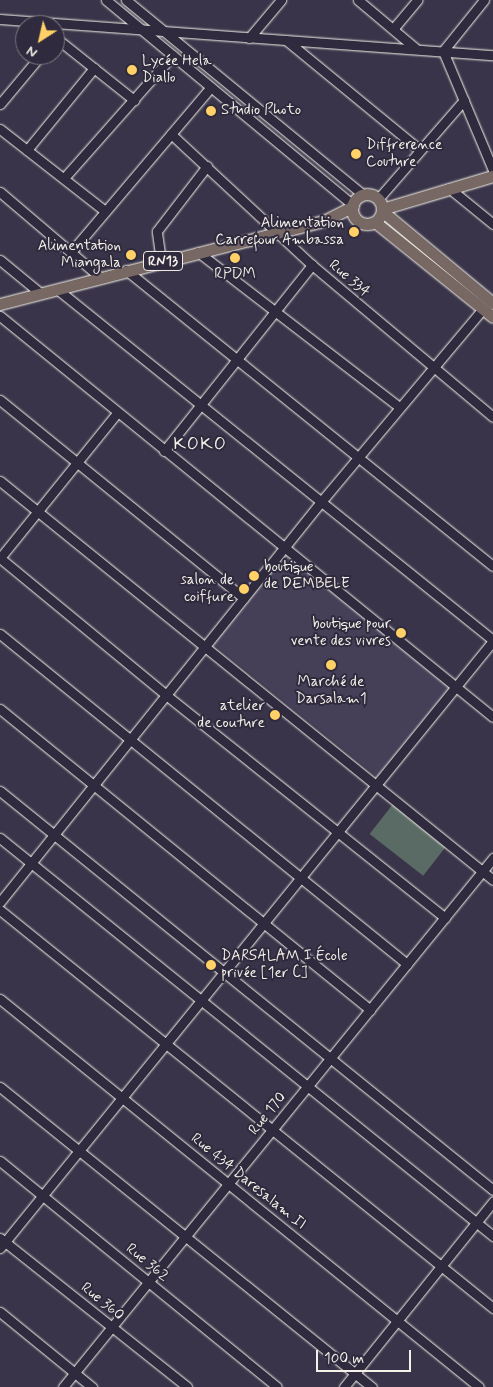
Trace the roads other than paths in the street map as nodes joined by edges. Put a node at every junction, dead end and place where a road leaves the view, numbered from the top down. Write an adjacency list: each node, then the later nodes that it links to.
1 (106, 0): 11 (street)
2 (126, 0): 12 (street)
3 (281, 0): 13 (street)
4 (358, 0): 10 (street)
5 (418, 0): 10 (street)
6 (484, 0): 17 (street)
7 (0, 20): 8 (street)
8 (69, 26): 9 (street); 11 (street)
9 (65, 29)
10 (393, 29): 16 (street)
11 (145, 32): 12 (street); 19 (street)
12 (167, 33): 13 (street); 36 (street)
13 (249, 38): 14 (street)
14 (286, 40): 16 (street); 29 (street)
15 (65, 46): 21 (street)
16 (415, 48): 17 (street)
17 (443, 51): 18 (street); 24 (street)
18 (493, 54)
19 (173, 55): 22 (street); 23 (street)
20 (33, 65): 25 (street)
21 (94, 68): 23 (street); 28 (street)
22 (211, 87): 27 (street); 38 (street)
23 (134, 100): 33 (street)
24 (464, 100): 29 (street); 31 (street)
25 (0, 104)
26 (0, 129): 28 (street)
27 (171, 134): 30 (street, Rue 334); 39 (street)
28 (27, 150): 33 (street)
29 (420, 150): 37 (street)
30 (207, 166): 42 (street, Rue 334); 46 (street)
31 (493, 170)
32 (493, 176): 34 (main road)
33 (64, 178): 39 (street)
34 (449, 188): 37 (main road); 41 (street)
35 (0, 192): 43 (street)
36 (363, 195): 37 (main road); 38 (main road)
37 (381, 206): 40 (main road); 53 (main road)
38 (354, 209): 40 (main road); 42 (main road, RN13)
39 (105, 211): 43 (street)
40 (374, 222): 53 (main road)
41 (493, 224)
42 (279, 232): 44 (main road, RN13); 47 (street, Rue 334)
43 (71, 252): 49 (street)
44 (198, 252): 46 (main road, RN13); 54 (street)
45 (0, 260): 51 (street)
46 (161, 261): 48 (main road, RN13)
47 (312, 265): 54 (street); 58 (street, Rue 334)
48 (126, 270): 49 (main road, RN13); 57 (street)
49 (100, 277): 50 (main road, RN13)
50 (57, 289): 51 (main road, RN13); 60 (street)
51 (40, 293): 52 (main road, RN13)
52 (0, 304)
53 (488, 306): 56 (main road); 58 (street)
54 (273, 312): 57 (street); 61 (street)
55 (0, 316): 62 (street)
56 (493, 317)
57 (236, 359): 60 (street); 65 (street)
58 (432, 368): 61 (street); 63 (street, Rue 334)
59 (0, 400): 66 (street)
60 (200, 405): 64 (street); 68 (street)
61 (399, 407): 65 (street)
62 (117, 413): 64 (street); 66 (street)
63 (493, 417)
64 (164, 451): 70 (street)
65 (358, 457): 68 (street); 72 (street)
66 (76, 463): 69 (street); 73 (street)
67 (0, 481): 69 (street)
68 (320, 502): 70 (street); 75 (street)
69 (38, 511): 71 (street); 76 (street)
70 (284, 548): 73 (street); 77 (street)
71 (0, 558): 78 (street)
72 (493, 566)
73 (244, 598): 76 (street)
74 (0, 634): 81 (street)
75 (493, 641): 77 (street)
76 (205, 647): 78 (street); 82 (street)
77 (456, 687): 80 (street); 82 (street)
78 (166, 695): 81 (street); 85 (street)
79 (0, 709): 83 (street)
80 (493, 717)
81 (130, 739): 83 (street); 91 (street)
82 (376, 785): 85 (street); 90 (street)
83 (94, 786): 86 (street); 96 (street)
84 (0, 791): 86 (street)
85 (337, 832): 91 (street); 95 (street)
86 (54, 834): 89 (street); 98 (street)
87 (0, 838): 89 (street)
88 (493, 858): 90 (street, Rue 170)
89 (31, 863): 93 (street); 100 (street)
90 (482, 872): 92 (street); 95 (street, Rue 170)
91 (301, 878): 96 (street); 97 (street)
92 (493, 880)
93 (0, 902)
94 (0, 910): 102 (street)
95 (445, 918): 97 (street, Rue 170)
96 (264, 923): 98 (street); 101 (street)
97 (407, 964): 101 (street, Rue 170)
98 (224, 972): 100 (street); 103 (street)
99 (0, 999): 106 (street, Rue 434 Daresalam II)
100 (200, 1002): 102 (street); 105 (street)
101 (370, 1010): 103 (street, Rue 170)
102 (166, 1044): 106 (street); 107 (street)
103 (330, 1059): 105 (street, Rue 170); 111 (street)
104 (0, 1087): 108 (street)
105 (307, 1088): 107 (street, Rue 170); 114 (street)
106 (122, 1098): 108 (street); 110 (street, Rue 434 Daresalam II)
107 (272, 1130): 110 (street, Rue 170); 118 (street)
108 (79, 1151): 112 (street); 116 (street)
109 (0, 1161): 112 (street, Rue 362)
110 (228, 1184): 116 (street, Rue 170); 122 (street, Rue 434 Daresalam II)
111 (493, 1190)
112 (43, 1195): 117 (street); 119 (street, Rue 362)
113 (493, 1202): 114 (street)
114 (476, 1222): 115 (street); 118 (street)
115 (493, 1236)
116 (185, 1237): 119 (street, Rue 170); 125 (street)
117 (2, 1242): 123 (street, Rue 360)
118 (441, 1266): 120 (street); 122 (street)
119 (149, 1282): 123 (street, Rue 170); 129 (street, Rue 362)
120 (493, 1308)
121 (0, 1312): 124 (street)
122 (397, 1321): 125 (street); 132 (street, Rue 434 Daresalam II)
123 (112, 1327): 124 (street, Rue 170); 128 (street, Rue 360)
124 (75, 1373): 126 (street, Rue 170); 127 (street)
125 (355, 1374): 130 (street); 131 (street)
126 (64, 1387)
127 (92, 1387)
128 (187, 1387)
129 (277, 1387)
130 (344, 1387)
131 (372, 1387)
132 (479, 1387)

